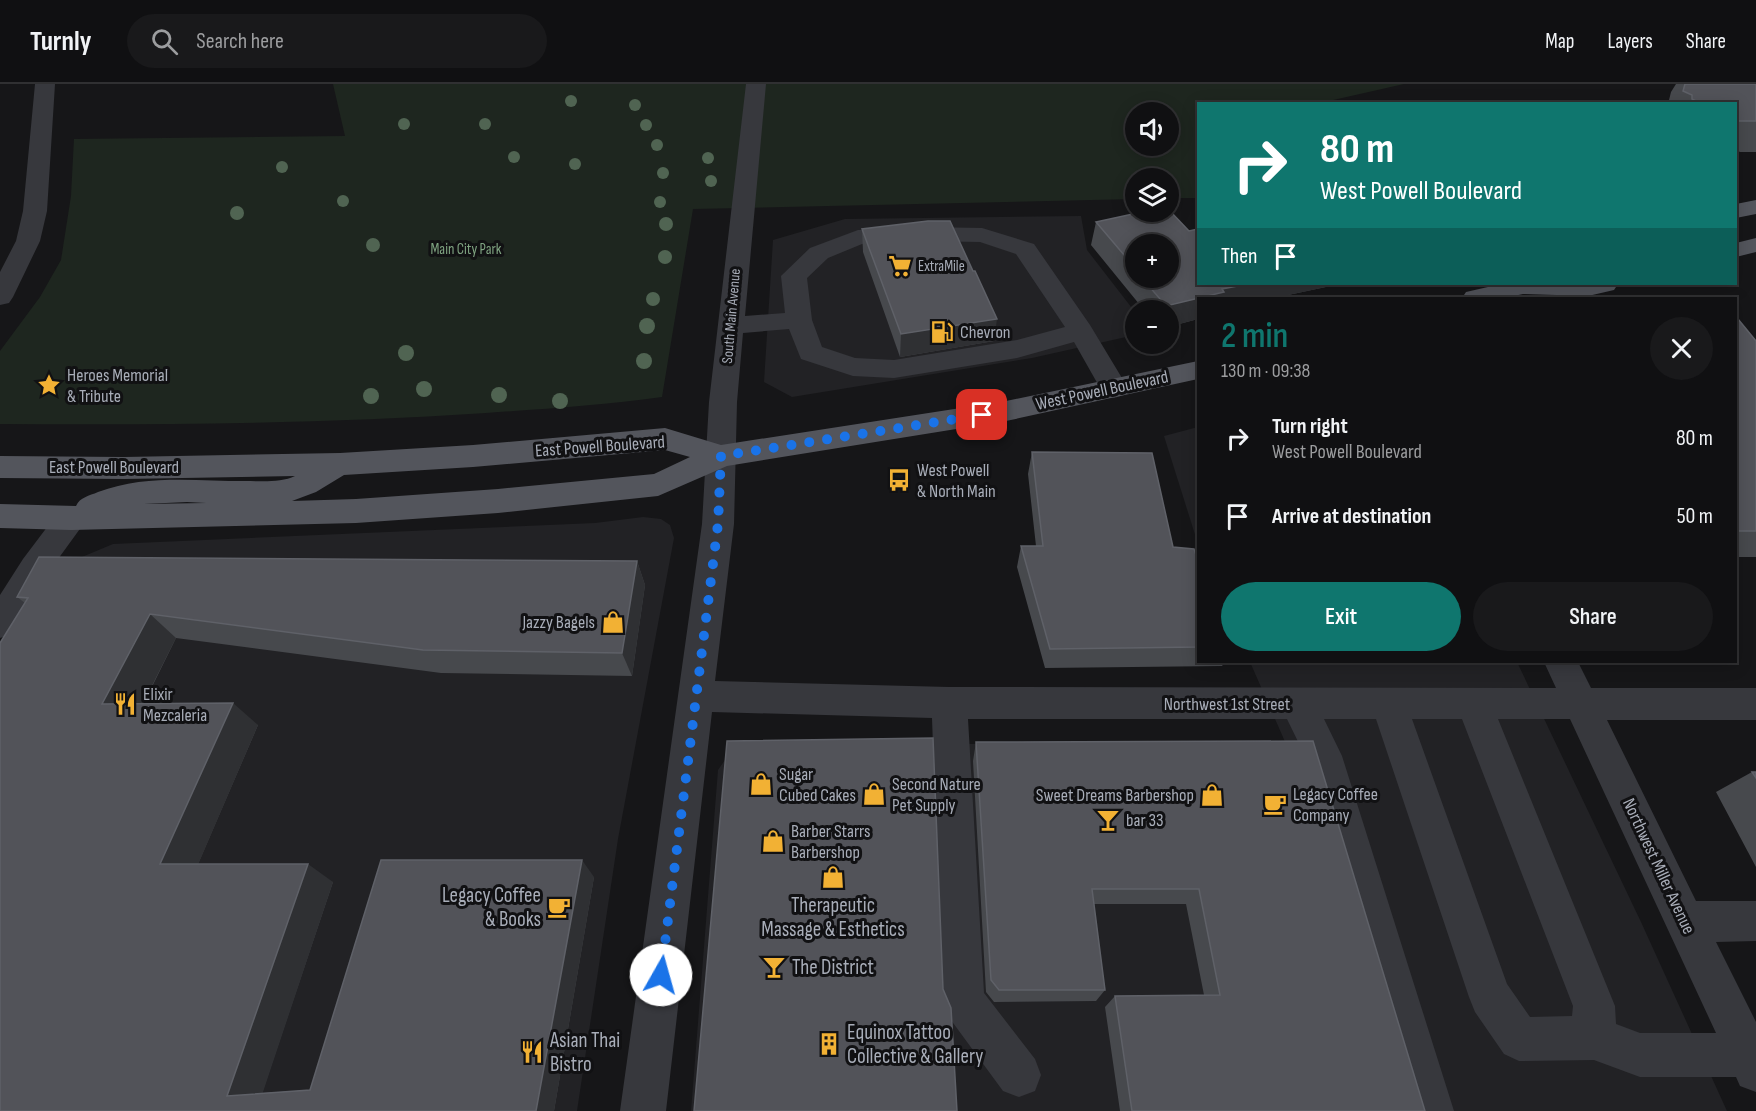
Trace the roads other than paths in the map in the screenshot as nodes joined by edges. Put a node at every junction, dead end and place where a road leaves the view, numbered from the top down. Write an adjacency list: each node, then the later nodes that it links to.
1 (45, 84): 5 (street)
2 (756, 84): 11 (street, South Main Avenue)
3 (1756, 245): 4 (main road)
4 (1737, 250)
5 (6, 275): 8 (street)
6 (1523, 285): 7 (main road); 9 (main road)
7 (1600, 285)
8 (0, 297)
9 (1479, 297)
10 (799, 320): 11 (street); 12 (street); 12 (street)
11 (730, 326): 15 (street, South Main Avenue)
12 (1081, 331): 14 (street)
13 (1197, 370): 14 (main road, West Powell Boulevard)
14 (1114, 388): 15 (main road, West Powell Boulevard)
15 (721, 456): 16 (main road, East Powell Boulevard); 19 (main road, East Powell Boulevard); 22 (street, South Main Avenue)
16 (340, 464): 17 (main road, East Powell Boulevard); 19 (main road)
17 (0, 467)
18 (0, 516): 19 (main road, East Powell Boulevard)
19 (71, 518): 20 (street)
20 (0, 624)
21 (1562, 663): 27 (street, Northwest Miller Avenue)
22 (698, 696): 23 (street, Northwest 1st Street); 34 (street, South Main Avenue)
23 (949, 703): 24 (street, Northwest 1st Street); 33 (street)
24 (1298, 704): 25 (street, Northwest 1st Street); 35 (street)
25 (1389, 704): 26 (street, Northwest 1st Street); 31 (street)
26 (1474, 704): 27 (street, Northwest 1st Street); 31 (street)
27 (1582, 704): 28 (street, Northwest 1st Street); 30 (street, Northwest Miller Avenue)
28 (1756, 704)
29 (1756, 921): 30 (street)
30 (1685, 922): 32 (street, Northwest Miller Avenue)
31 (1594, 1038): 32 (street)
32 (1752, 1062)
33 (1019, 1075)
34 (643, 1111)
35 (1431, 1111)

